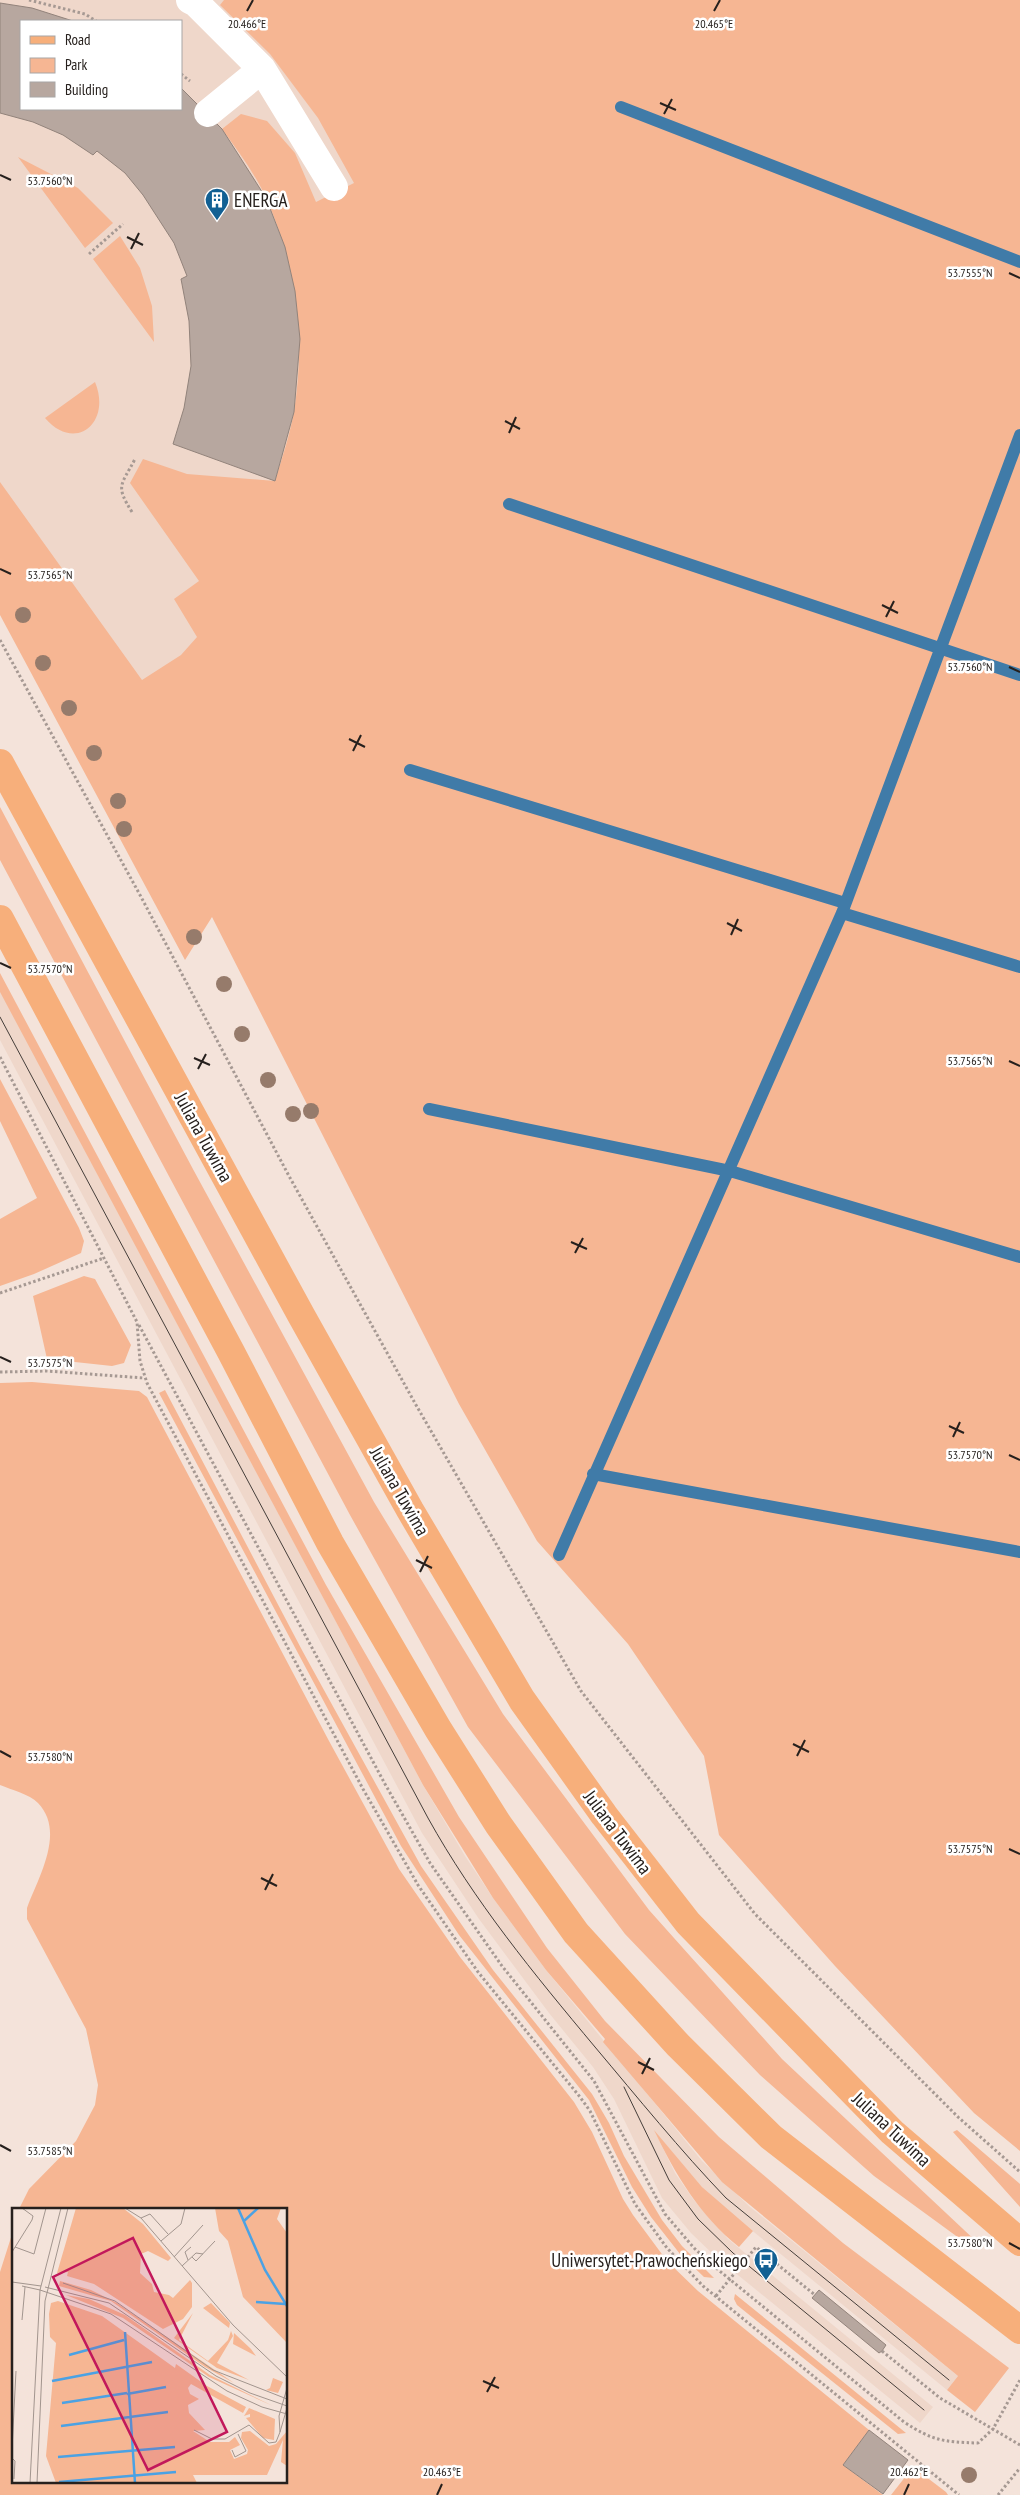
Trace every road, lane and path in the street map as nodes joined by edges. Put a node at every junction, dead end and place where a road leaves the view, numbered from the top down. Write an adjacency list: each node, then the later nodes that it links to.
1 (29, 0): 3 (path)
2 (190, 0): 4 (lane)
3 (94, 20)
4 (262, 68): 5 (lane); 6 (lane)
5 (208, 113)
6 (334, 187)
7 (123, 224): 8 (path)
8 (89, 254)
9 (135, 459): 10 (path)
10 (132, 512)
11 (0, 640): 20 (path)
12 (0, 763): 21 (main road, Juliana Tuwima)
13 (0, 919): 25 (main road)
14 (0, 1057): 15 (path)
15 (104, 1258): 16 (path); 17 (path)
16 (0, 1293)
17 (137, 1322): 19 (path); 22 (path)
18 (0, 1372): 19 (path)
19 (145, 1378): 24 (path)
20 (1020, 2172)
21 (1020, 2242)
22 (730, 2280): 23 (path); 24 (path); 28 (path)
23 (815, 2295)
24 (716, 2296): 31 (path)
25 (1020, 2330)
26 (882, 2351): 28 (path)
27 (1020, 2380): 28 (path)
28 (992, 2429): 29 (path)
29 (1020, 2445)
30 (1020, 2468): 32 (path)
31 (959, 2495)
32 (998, 2495)

